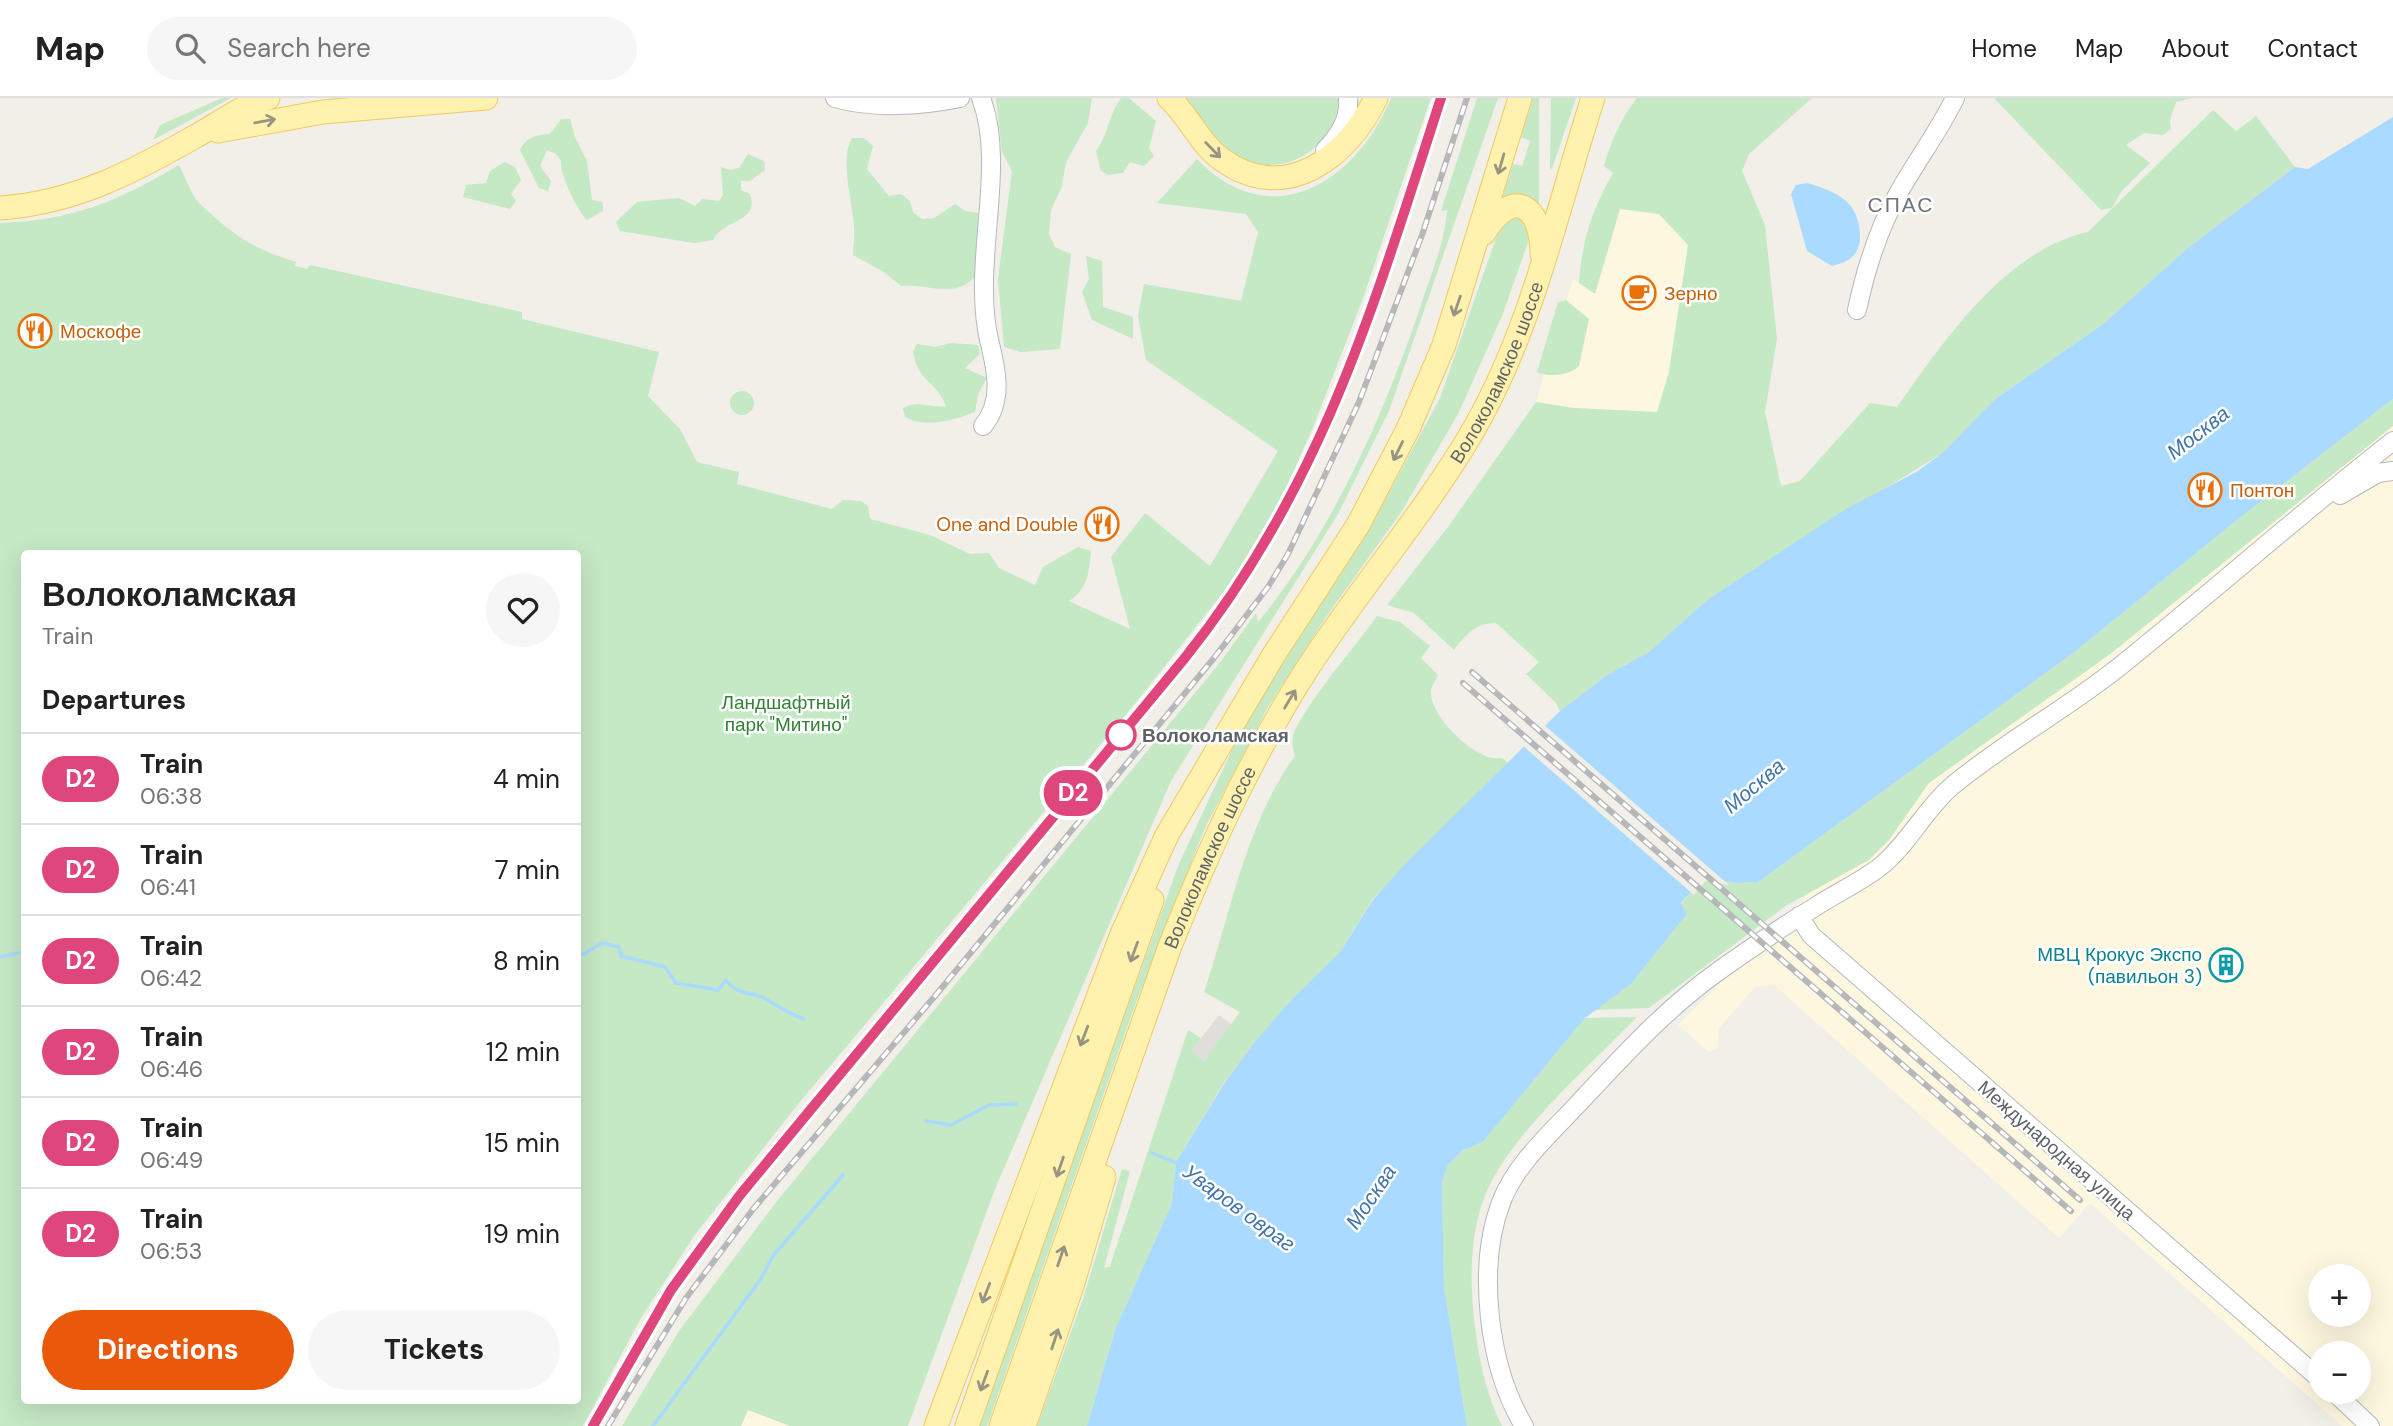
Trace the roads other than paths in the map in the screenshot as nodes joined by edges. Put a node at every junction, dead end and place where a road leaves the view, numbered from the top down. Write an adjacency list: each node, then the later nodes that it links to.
1 (268, 98): 14 (main road)
2 (486, 98): 13 (main road)
3 (835, 98): 4 (street)
4 (960, 98)
5 (981, 98): 21 (street)
6 (1169, 98): 16 (main road, one-way to 16)
7 (1348, 98): 16 (street)
8 (1376, 98): 16 (main road)
9 (1520, 98): 18 (main road, Волоколамское шоссе, one-way to 18)
10 (1593, 98): 15 (main road, Волоколамское шоссе)
11 (1610, 98): 15 (main road)
12 (1955, 98): 20 (street)
13 (374, 103): 14 (main road, one-way to 13)
14 (198, 135): 17 (main road)
15 (1576, 159): 19 (main road, Волоколамское шоссе)
16 (1284, 176)
17 (0, 208)
18 (1479, 241): 19 (main road); 25 (main road, Волоколамское шоссе, one-way to 25)
19 (1540, 274): 27 (main road, Волоколамское шоссе, one-way to 19)
20 (1857, 310)
21 (983, 426)
22 (2393, 441): 24 (street)
23 (2393, 471): 24 (street)
24 (2300, 516): 26 (street)
25 (1216, 753): 30 (main road, Волоколамское шоссе, one-way to 30); 31 (main road, Волоколамское шоссе, one-way to 31)
26 (1799, 916): 28 (street, Международная улица); 34 (street)
27 (1125, 1075): 32 (main road, Волоколамское шоссе, one-way to 27); 33 (main road, one-way to 27)
28 (2308, 1370)
29 (2347, 1404): 35 (street)
30 (936, 1426)
31 (967, 1426)
32 (1001, 1426)
33 (1024, 1426)
34 (1524, 1426)
35 (2370, 1426)

